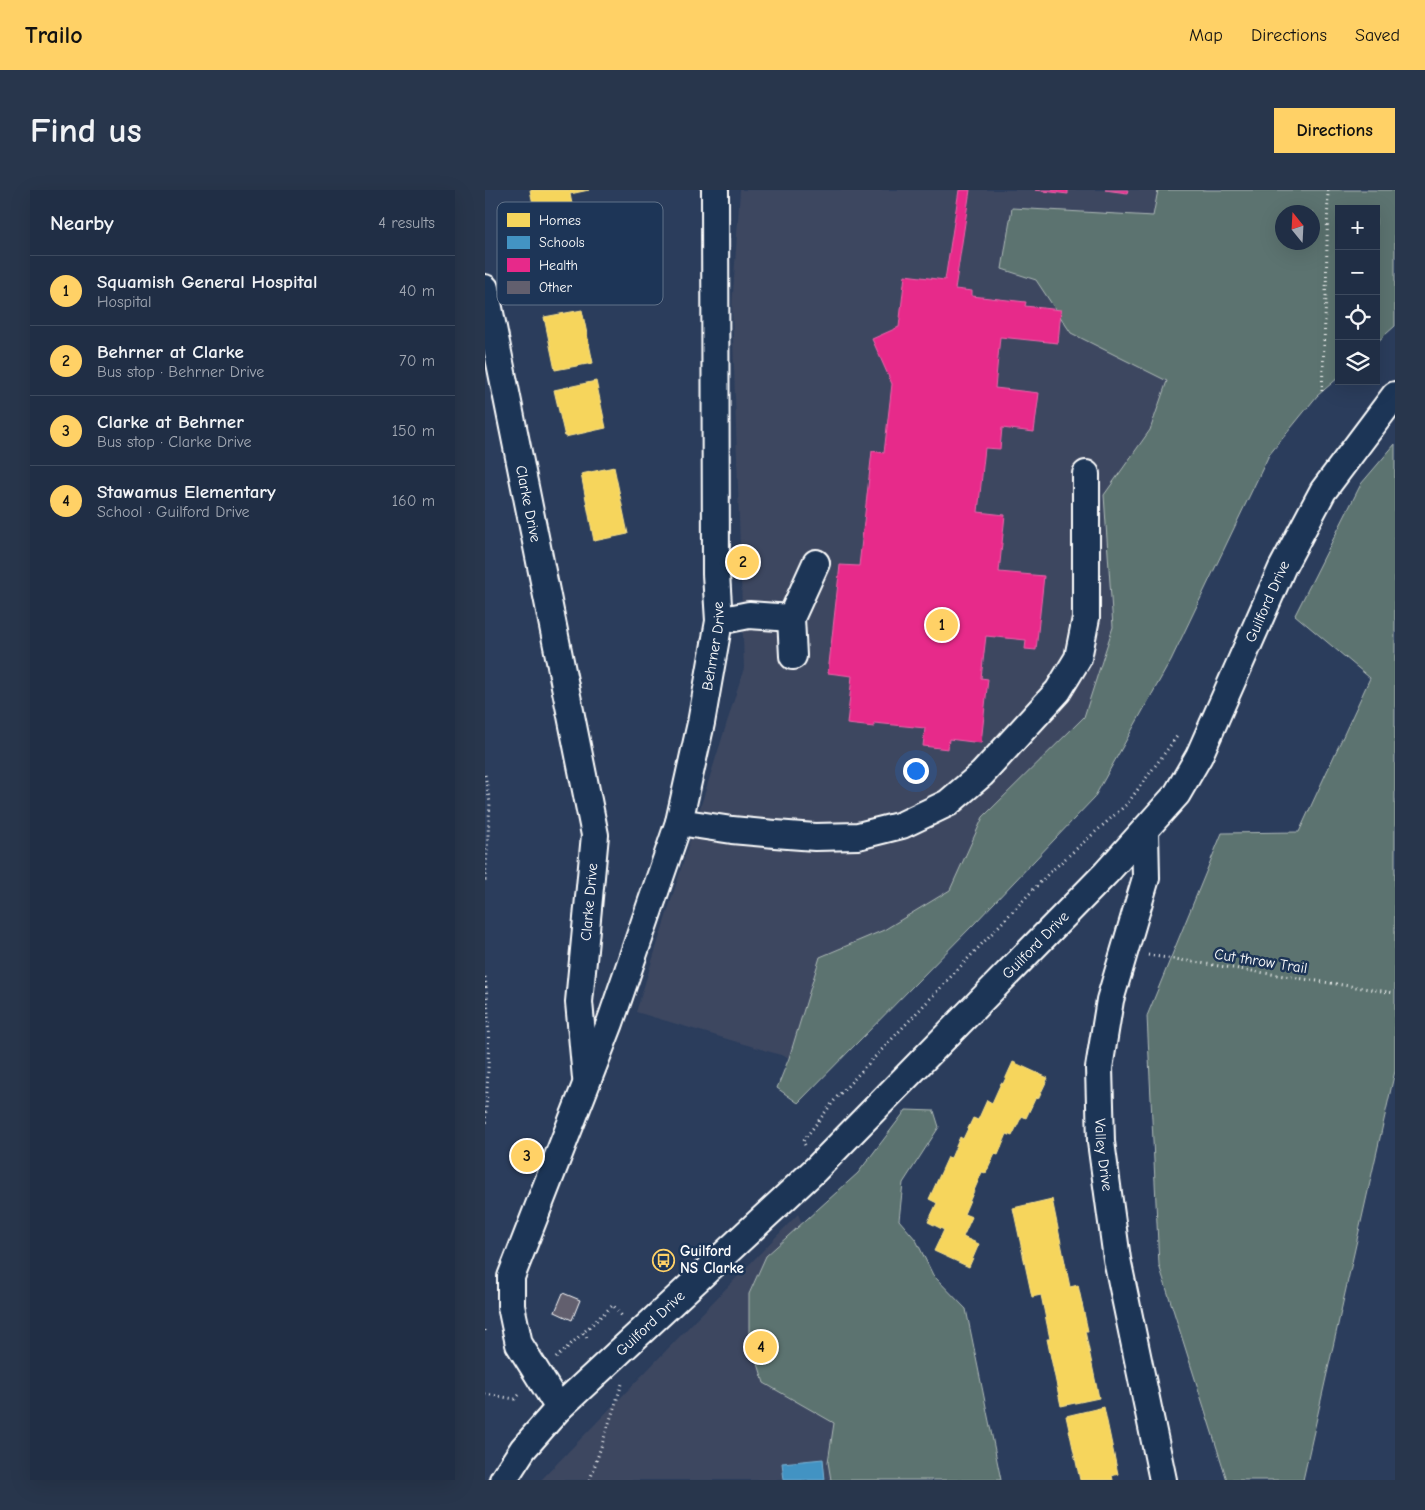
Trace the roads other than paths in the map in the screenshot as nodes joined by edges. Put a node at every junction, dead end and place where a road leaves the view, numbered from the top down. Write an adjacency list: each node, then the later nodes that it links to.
1 (715, 190): 7 (street, Behrner Drive)
2 (485, 288): 11 (street, Clarke Drive)
3 (1395, 395): 10 (street, Guilford Drive)
4 (1086, 474): 9 (street)
5 (815, 563): 6 (street)
6 (791, 618): 7 (street); 8 (street)
7 (719, 621): 9 (street, Behrner Drive)
8 (793, 656)
9 (679, 822): 11 (street, Behrner Drive)
10 (1145, 831): 12 (street, Guilford Drive); 14 (street, Valley Drive)
11 (587, 1084): 12 (street, Clarke Drive)
12 (559, 1408): 13 (street)
13 (503, 1480)
14 (1163, 1480)

